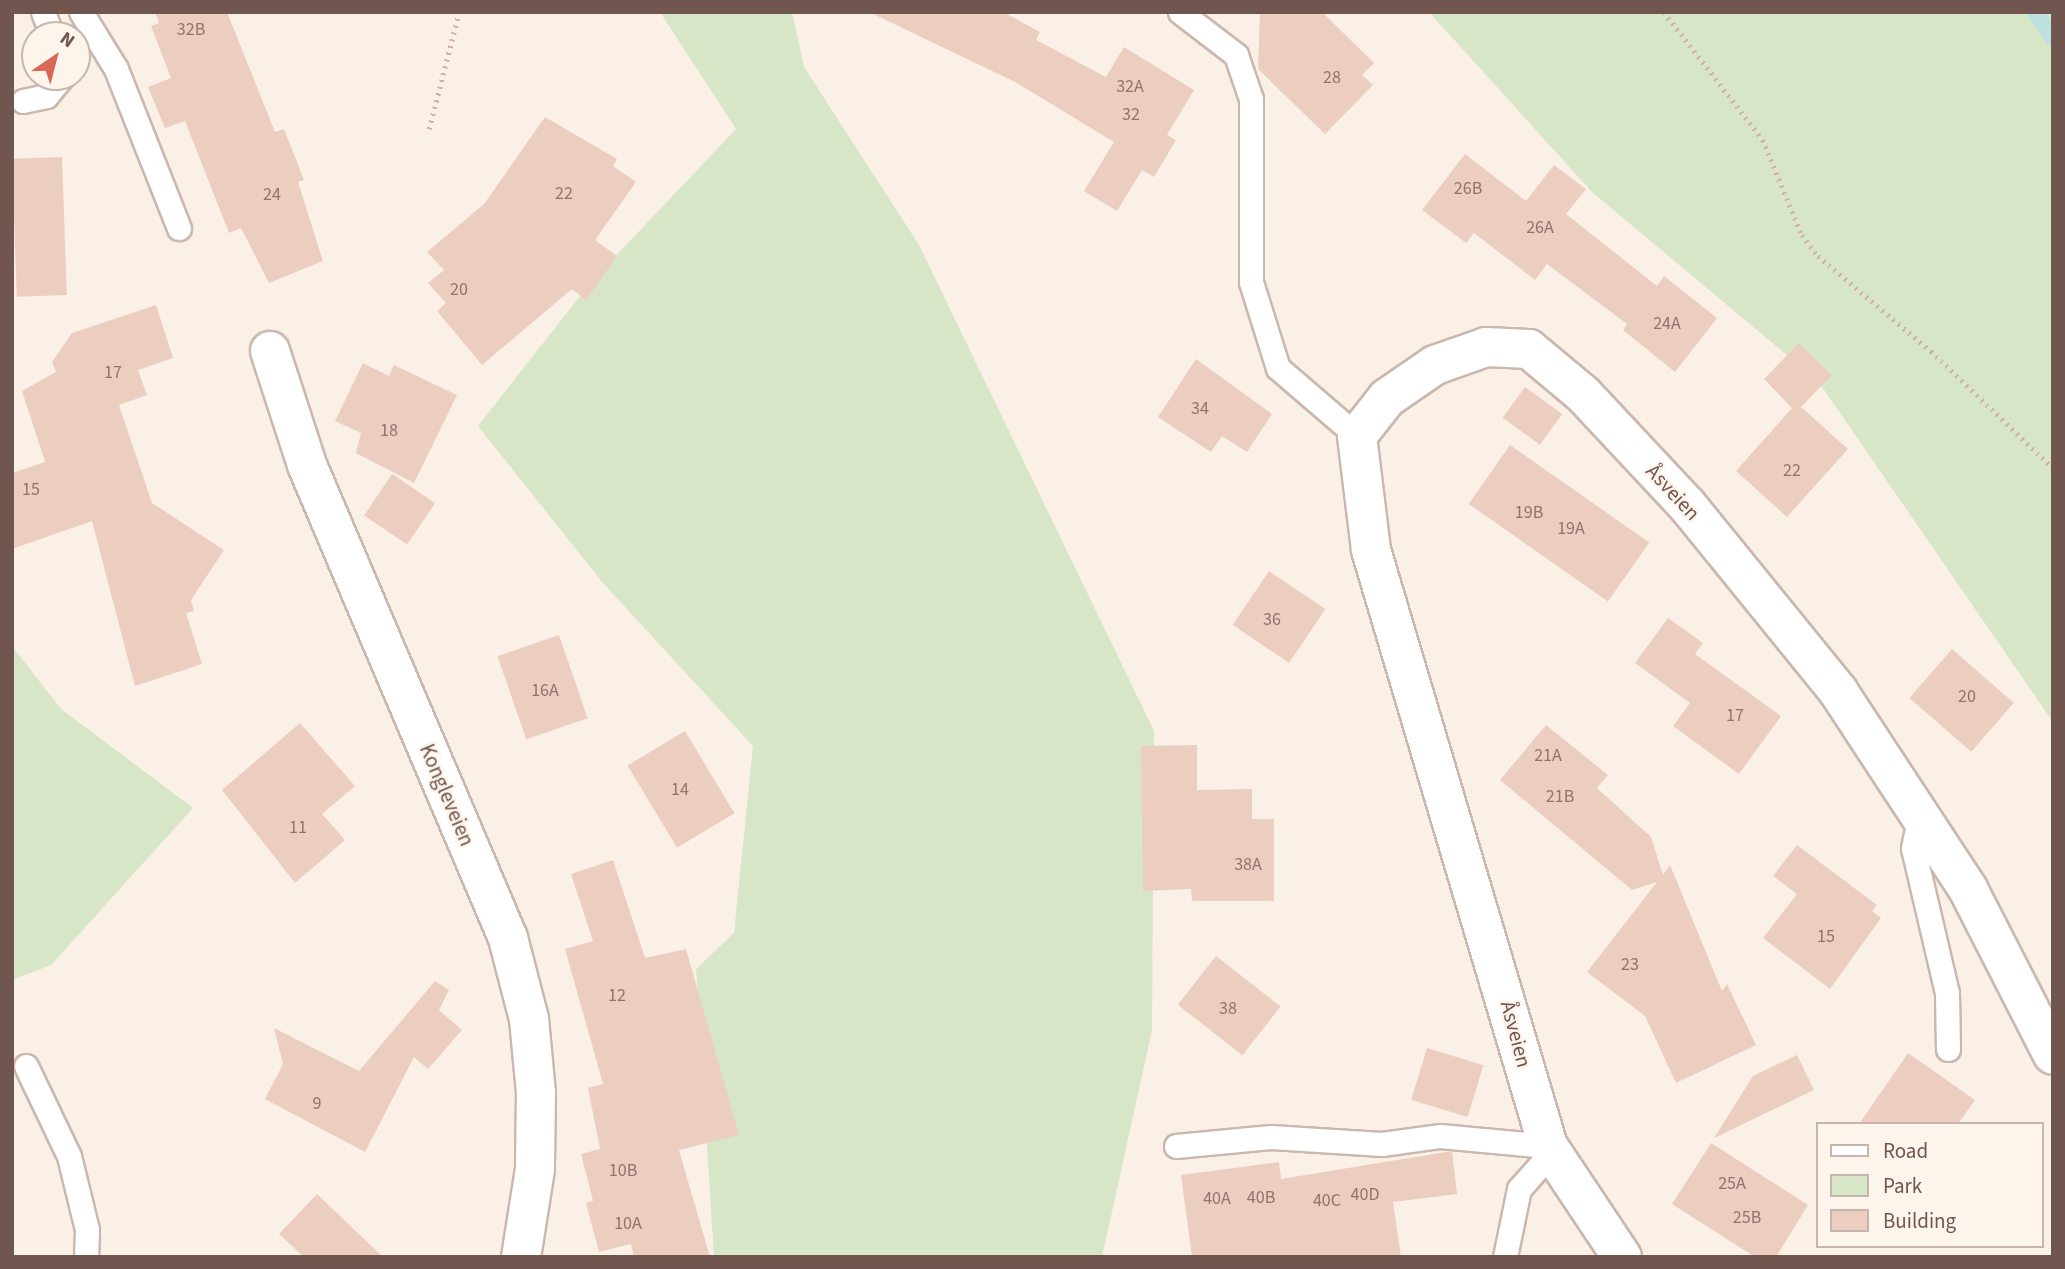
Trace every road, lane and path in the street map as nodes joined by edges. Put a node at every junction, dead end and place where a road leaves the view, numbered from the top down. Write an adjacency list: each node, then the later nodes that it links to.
1 (81, 12): 8 (lane)
2 (459, 12): 7 (path)
3 (1180, 12): 10 (lane)
4 (1664, 12): 11 (path)
5 (50, 91): 6 (lane)
6 (23, 101)
7 (429, 129)
8 (179, 228)
9 (270, 351): 19 (street, Kongleveien)
10 (1357, 436): 12 (street, Åsveien); 17 (street, Åsveien)
11 (2053, 468)
12 (1920, 815): 13 (lane); 14 (street, Åsveien)
13 (1948, 1049)
14 (2053, 1055)
15 (26, 1066): 18 (lane)
16 (1176, 1146): 17 (lane)
17 (1550, 1149): 20 (lane); 21 (street, Åsveien)
18 (86, 1257)
19 (521, 1257)
20 (1505, 1257)
21 (1622, 1257)

